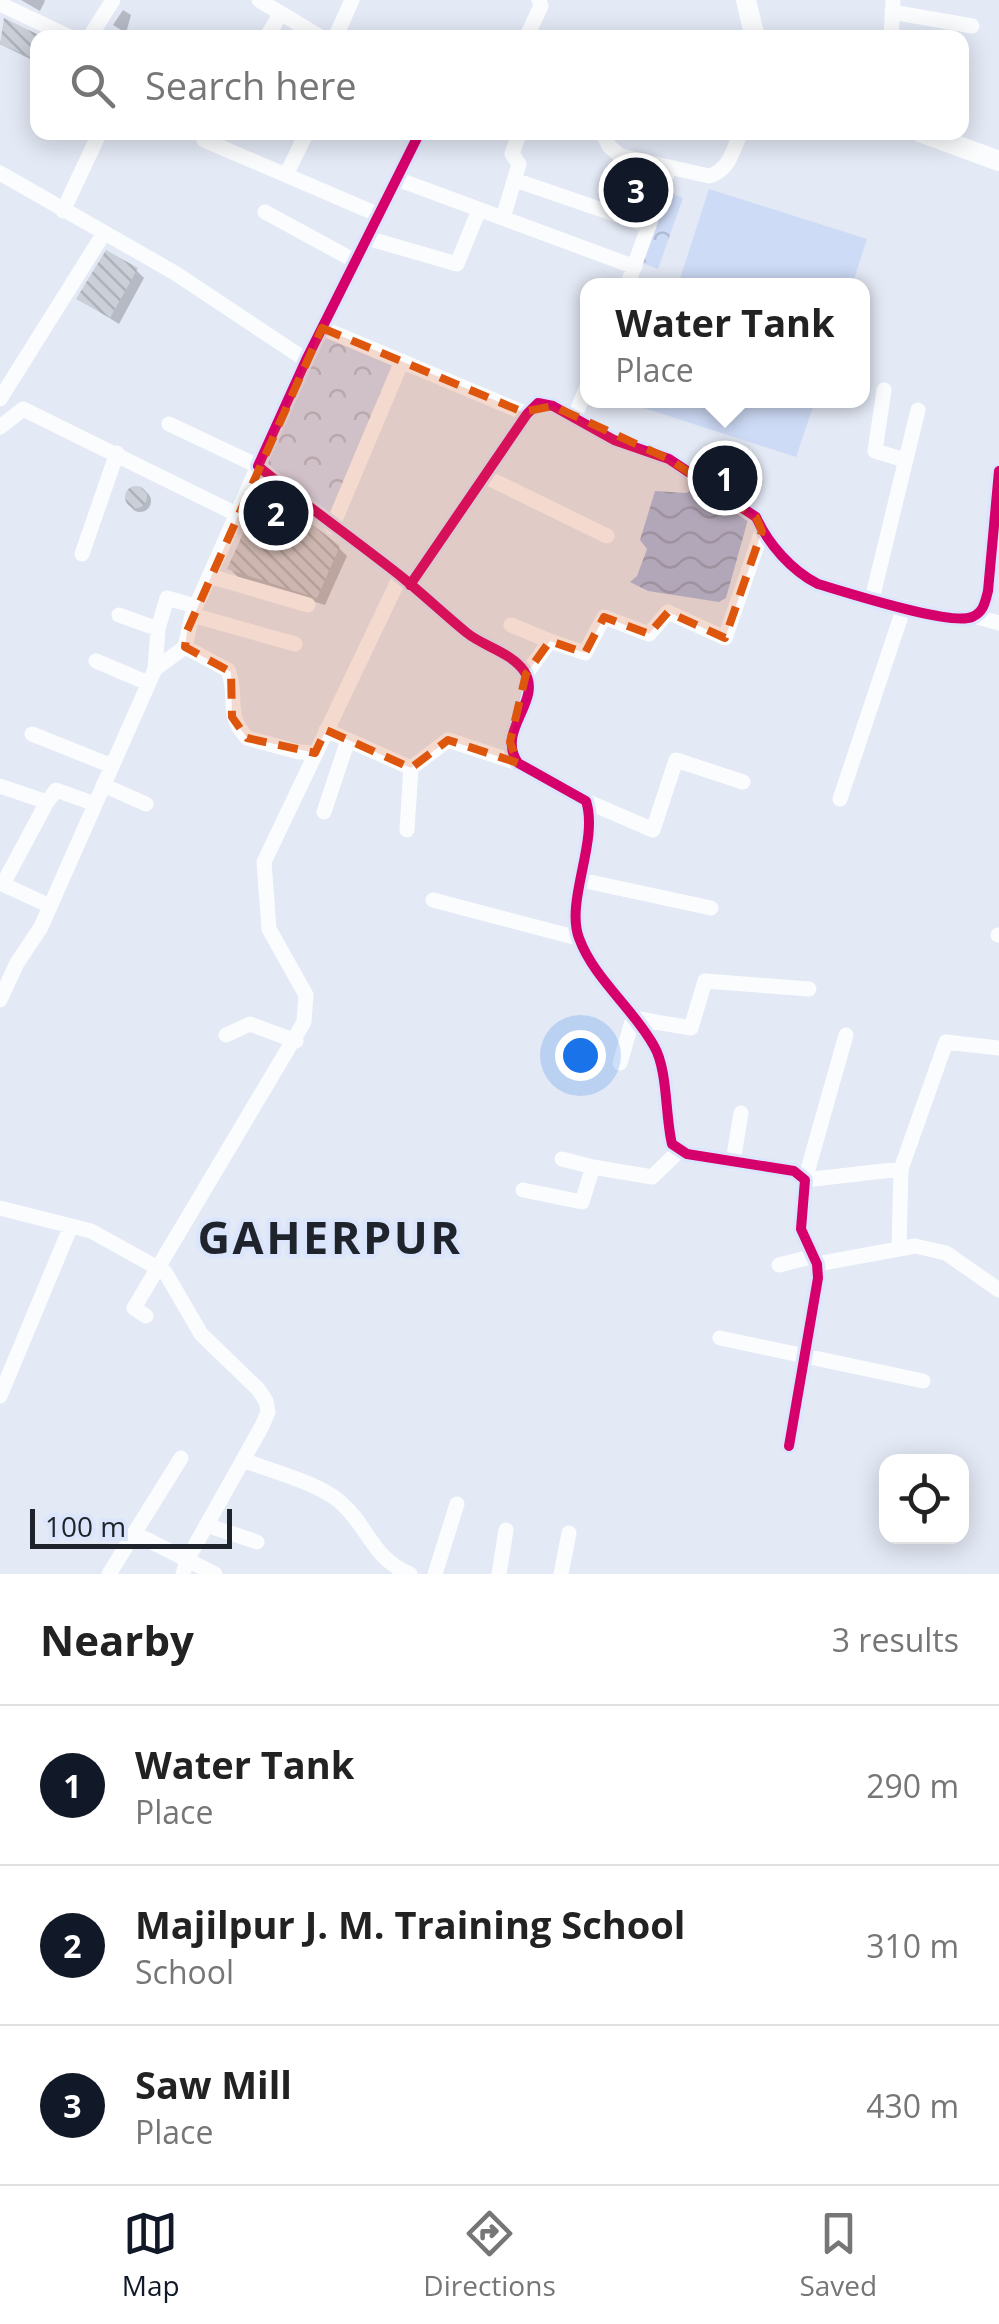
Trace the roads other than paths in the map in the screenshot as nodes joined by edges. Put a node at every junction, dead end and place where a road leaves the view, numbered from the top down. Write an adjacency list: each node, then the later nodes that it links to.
1 (113, 0): 11 (street)
2 (259, 0): 8 (street)
3 (352, 0): 14 (street)
4 (539, 0): 15 (street)
5 (746, 0): 16 (main road)
6 (0, 4): 10 (street)
7 (892, 6): 9 (street)
8 (280, 15): 12 (street); 13 (street)
9 (972, 26)
10 (55, 30)
11 (94, 30)
12 (271, 30)
13 (307, 30)
14 (339, 30)
15 (530, 30)
16 (753, 30)
17 (96, 140): 32 (street)
18 (204, 140): 28 (street)
19 (303, 140): 28 (street)
20 (416, 140): 29 (street)
21 (517, 140): 30 (street)
22 (605, 140): 26 (street)
23 (738, 140): 26 (street)
24 (942, 140): 25 (main road)
25 (999, 161)
26 (669, 169): 36 (street)
27 (0, 173): 32 (street)
28 (286, 175): 34 (street)
29 (397, 180): 31 (street); 34 (street)
30 (515, 180): 35 (street); 36 (street)
31 (479, 210): 35 (street); 38 (street)
32 (63, 211): 37 (street)
33 (265, 212): 39 (street)
34 (379, 215): 38 (street)
35 (503, 218): 40 (street)
36 (649, 226): 40 (street)
37 (104, 234): 43 (street); 46 (street)
38 (368, 238): 39 (street)
39 (356, 261): 42 (street)
40 (635, 266): 41 (street)
41 (630, 278)
42 (322, 328): 43 (street); 44 (street)
43 (306, 360): 55 (street)
44 (402, 362): 49 (street); 59 (street)
45 (884, 390): 54 (street)
46 (0, 399)
47 (580, 403): 50 (street)
48 (918, 410): 54 (street)
49 (527, 414): 50 (street); 57 (street)
50 (574, 418): 60 (street)
51 (169, 424): 55 (street)
52 (0, 427): 53 (street)
53 (117, 453): 58 (street); 62 (street)
54 (906, 460): 65 (street)
55 (258, 466): 58 (street); 59 (street)
56 (999, 471): 70 (street)
57 (484, 476): 61 (street); 64 (street)
58 (236, 514): 63 (street)
59 (332, 526): 64 (street)
60 (762, 531): 65 (street); 74 (street)
61 (607, 536)
62 (82, 554)
63 (209, 576): 66 (street); 68 (street)
64 (405, 580): 78 (street); 80 (street)
65 (872, 599): 67 (street)
66 (308, 605)
67 (904, 607): 70 (street); 90 (street)
68 (194, 611): 73 (street); 75 (street); 76 (street)
69 (118, 614): 73 (street)
70 (974, 616): 71 (street)
71 (999, 623)
72 (511, 625): 74 (street)
73 (158, 629): 79 (street)
74 (550, 641): 78 (street)
75 (295, 644)
76 (185, 647): 79 (street); 83 (street)
77 (96, 661): 79 (street)
78 (526, 674): 84 (street)
79 (152, 676): 85 (street)
80 (326, 730): 82 (street); 83 (street)
81 (32, 734): 85 (street)
82 (348, 740): 86 (street); 95 (street)
83 (315, 753): 110 (street)
84 (518, 764): 86 (street); 91 (street)
85 (112, 766): 88 (street)
86 (411, 768): 96 (street)
87 (743, 782): 91 (street)
88 (103, 785): 93 (street); 94 (street)
89 (0, 786): 92 (street)
90 (840, 799)
91 (586, 801): 97 (street)
92 (48, 802): 93 (street); 98 (street)
93 (95, 804): 100 (street)
94 (146, 804)
95 (324, 812)
96 (408, 830)
97 (581, 880): 101 (street); 102 (street)
98 (1, 884): 100 (street)
99 (433, 900): 102 (street)
100 (50, 906): 104 (street)
101 (711, 908)
102 (578, 938): 107 (street)
103 (0, 955): 104 (street)
104 (17, 963): 106 (street)
105 (809, 988): 107 (street)
106 (0, 1000)
107 (633, 1018): 112 (street); 114 (street)
108 (226, 1035): 110 (street)
109 (846, 1035): 119 (street)
110 (296, 1040): 126 (street)
111 (999, 1048): 118 (street)
112 (620, 1063)
113 (741, 1113): 116 (street)
114 (679, 1151): 116 (street); 117 (street)
115 (562, 1159): 117 (street)
116 (733, 1162): 119 (street)
117 (593, 1167): 120 (street)
118 (902, 1169): 119 (street); 123 (street)
119 (805, 1180): 124 (street)
120 (522, 1190)
121 (0, 1208): 122 (street)
122 (72, 1226): 126 (street); 132 (street)
123 (899, 1248): 124 (street); 127 (street)
124 (815, 1260): 125 (street); 130 (street)
125 (779, 1264)
126 (156, 1267): 128 (street); 135 (street)
127 (999, 1290)
128 (146, 1316)
129 (720, 1338): 130 (street)
130 (804, 1356): 131 (street); 133 (street)
131 (923, 1381)
132 (0, 1396)
133 (789, 1446)
134 (181, 1458): 139 (street)
135 (243, 1460): 137 (street); 145 (street)
136 (457, 1504): 146 (street)
137 (206, 1525): 141 (street); 142 (street)
138 (506, 1530): 147 (street)
139 (134, 1533): 142 (street); 143 (street)
140 (569, 1533): 148 (street)
141 (256, 1542)
142 (185, 1567): 144 (street)
143 (109, 1574)
144 (215, 1574)
145 (410, 1574)
146 (435, 1574)
147 (499, 1574)
148 (562, 1574)

